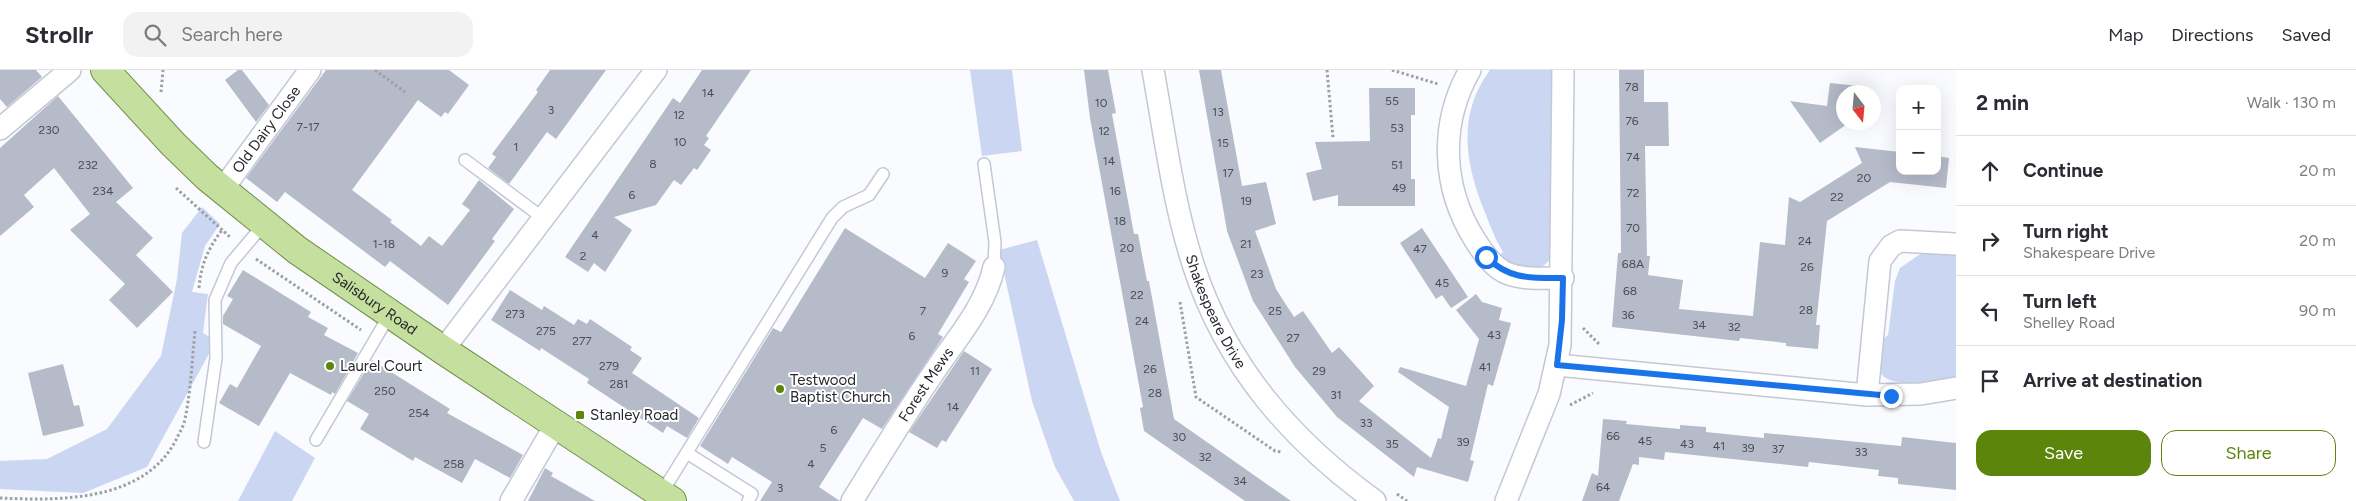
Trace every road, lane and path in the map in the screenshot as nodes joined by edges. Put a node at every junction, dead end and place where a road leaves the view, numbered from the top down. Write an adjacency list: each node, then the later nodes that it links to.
1 (70, 70): 13 (street)
2 (105, 70): 18 (main road, Salisbury Road)
3 (310, 70): 18 (street, Old Dairy Close)
4 (375, 70): 12 (path)
5 (656, 70): 19 (street)
6 (1153, 70): 41 (street, Shakespeare Drive)
7 (1327, 70): 14 (path)
8 (1392, 70): 11 (path)
9 (1470, 70): 11 (street)
10 (1563, 70): 23 (street)
11 (1460, 91): 23 (street)
12 (405, 92)
13 (0, 129)
14 (1333, 138)
15 (465, 160): 19 (lane)
16 (984, 164): 22 (lane)
17 (883, 174): 39 (lane)
18 (231, 198): 20 (main road, Salisbury Road); 24 (path)
19 (543, 218): 29 (street)
20 (264, 224): 26 (main road, Salisbury Road); 38 (lane)
21 (1956, 244): 34 (street)
22 (994, 267): 46 (street, Forest Mews)
23 (1563, 278): 31 (street)
24 (198, 291)
25 (1179, 294): 40 (path)
26 (390, 314): 29 (main road, Salisbury Road); 37 (lane)
27 (1582, 327): 30 (path)
28 (195, 330): 42 (path)
29 (443, 350): 36 (main road, Salisbury Road)
30 (1605, 351)
31 (1557, 365): 34 (street); 48 (street)
32 (1956, 388): 34 (street)
33 (1594, 393): 35 (path)
34 (1867, 395)
35 (1564, 408)
36 (556, 424): 43 (main road, Salisbury Road); 44 (street)
37 (316, 440)
38 (204, 442)
39 (687, 453): 43 (lane); 45 (lane)
40 (1290, 454)
41 (1383, 496): 47 (path)
42 (0, 498)
43 (666, 498)
44 (511, 501)
45 (748, 501)
46 (852, 501)
47 (1407, 501)
48 (1506, 501)

